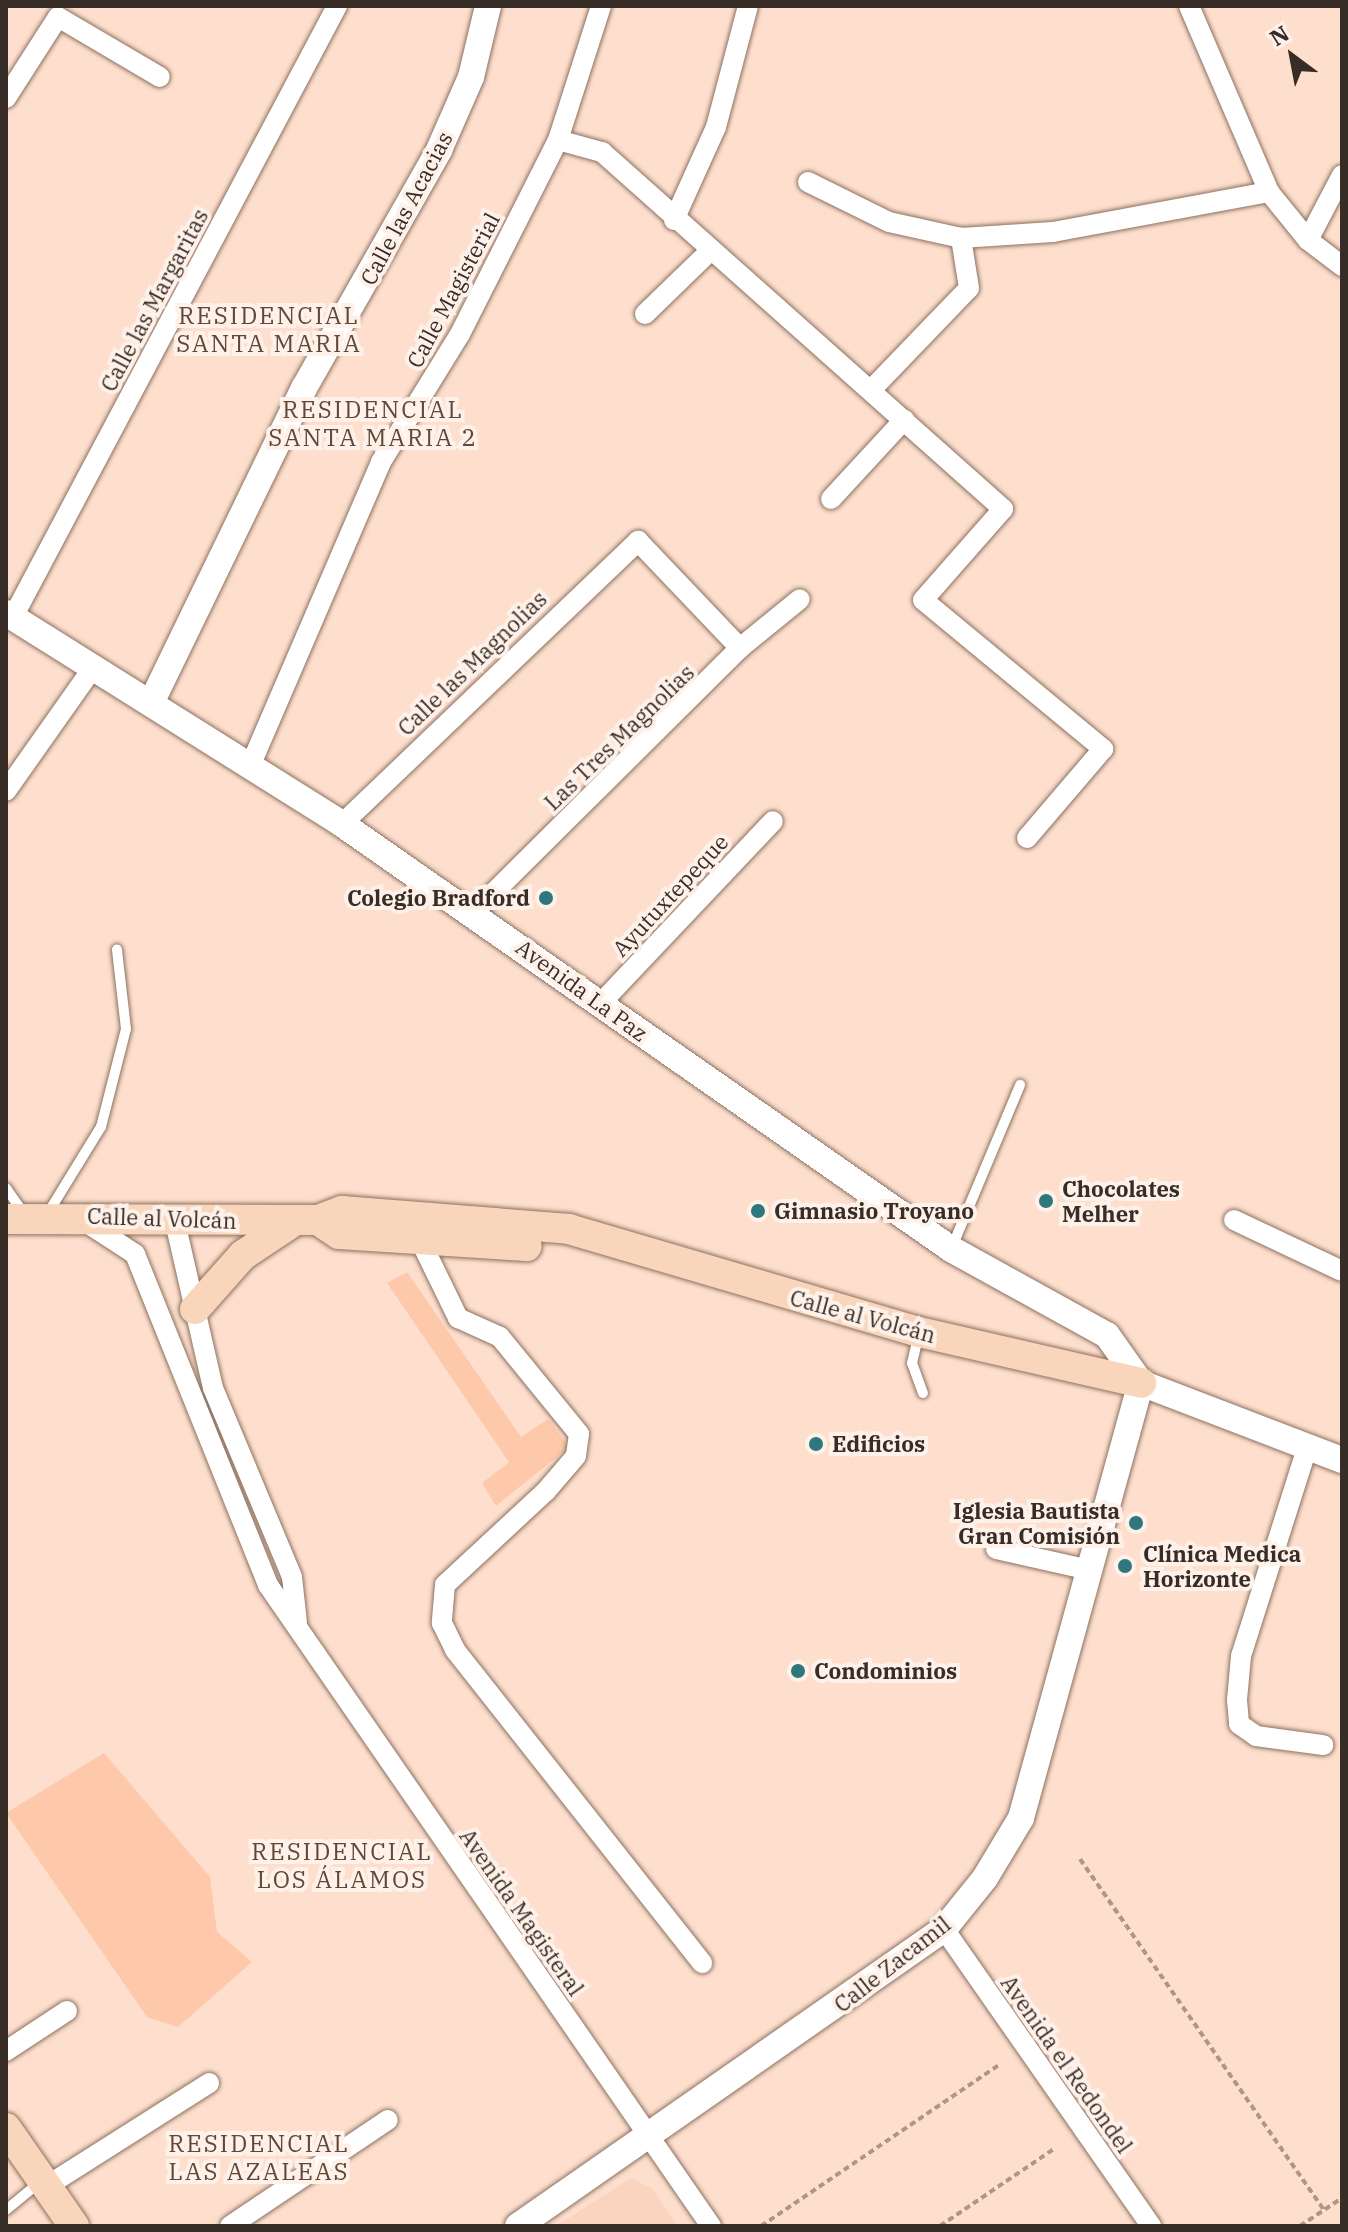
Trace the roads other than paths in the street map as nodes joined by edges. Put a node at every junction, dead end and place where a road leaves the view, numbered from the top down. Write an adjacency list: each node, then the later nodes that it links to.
1 (337, 6): 22 (street, Calle las Margaritas)
2 (488, 6): 25 (street, Calle las Acacias)
3 (601, 6): 8 (street, Calle Magisterial)
4 (748, 6): 12 (street)
5 (1189, 6): 11 (street)
6 (160, 77): 7 (street)
7 (6, 98)
8 (558, 140): 12 (street); 26 (street, Calle Magisterial)
9 (1342, 175): 14 (street)
10 (808, 182): 13 (street)
11 (1269, 192): 13 (street); 14 (street)
12 (674, 220): 15 (street)
13 (961, 238): 18 (street)
14 (1308, 240): 16 (street)
15 (710, 251): 17 (street); 18 (street)
16 (1342, 266)
17 (645, 314)
18 (871, 390): 19 (street)
19 (904, 420): 20 (street); 30 (street)
20 (831, 499)
21 (800, 599): 23 (street, Las Tres Magnolias)
22 (10, 615): 24 (street, Avenida La Paz)
23 (740, 648): 29 (street, Calle las Magnolias); 31 (street, Las Tres Magnolias)
24 (92, 669): 25 (street, Avenida La Paz); 27 (street)
25 (152, 701): 26 (street, Avenida La Paz)
26 (251, 764): 29 (street, Avenida La Paz)
27 (6, 791)
28 (773, 821): 33 (street, Ayutuxtepeque)
29 (342, 824): 31 (street, Avenida La Paz)
30 (1027, 838)
31 (473, 913): 33 (street, Avenida La Paz)
32 (117, 950): 36 (lane)
33 (601, 1003): 42 (street, Avenida La Paz)
34 (1020, 1085): 42 (lane)
35 (6, 1188): 36 (lane)
36 (36, 1216): 39 (main road, Calle al Volcán); 44 (street, Avenida Magisteral)
37 (306, 1220): 39 (main road, Calle al Volcán); 40 (main road, Calle al Volcán); 41 (main road, Calle al Volcán); 44 (main road)
38 (1234, 1220): 43 (street)
39 (175, 1222): 44 (street, Avenida Magisteral)
40 (586, 1239): 41 (main road, Calle al Volcán); 45 (main road, Calle al Volcán)
41 (420, 1240): 55 (street)
42 (951, 1249): 46 (street, Avenida La Paz)
43 (1342, 1271)
44 (181, 1314): 52 (street, Avenida Magisteral); 52 (street, Avenida Magisteral)
45 (919, 1332): 46 (main road, Calle al Volcán); 47 (lane)
46 (1141, 1383): 48 (street); 51 (street, Calle Zacamil)
47 (923, 1393)
48 (1307, 1448): 49 (street); 53 (street)
49 (1342, 1460)
50 (996, 1549): 51 (street)
51 (1089, 1570): 54 (street, Calle Zacamil)
52 (297, 1622): 61 (street, Avenida Magisteral)
53 (1323, 1745)
54 (944, 1929): 61 (street, Calle Zacamil); 68 (street, Avenida el Redondel)
55 (702, 1963)
56 (67, 2011): 57 (street)
57 (6, 2051)
58 (209, 2083): 62 (street)
59 (388, 2120): 65 (street)
60 (6, 2128): 62 (main road)
61 (650, 2139): 66 (street, Calle Zacamil); 67 (street, Avenida Magisteral)
62 (45, 2183): 63 (lane); 64 (main road)
63 (7, 2208)
64 (74, 2226)
65 (230, 2226)
66 (518, 2226)
67 (711, 2226)
68 (1151, 2226)

